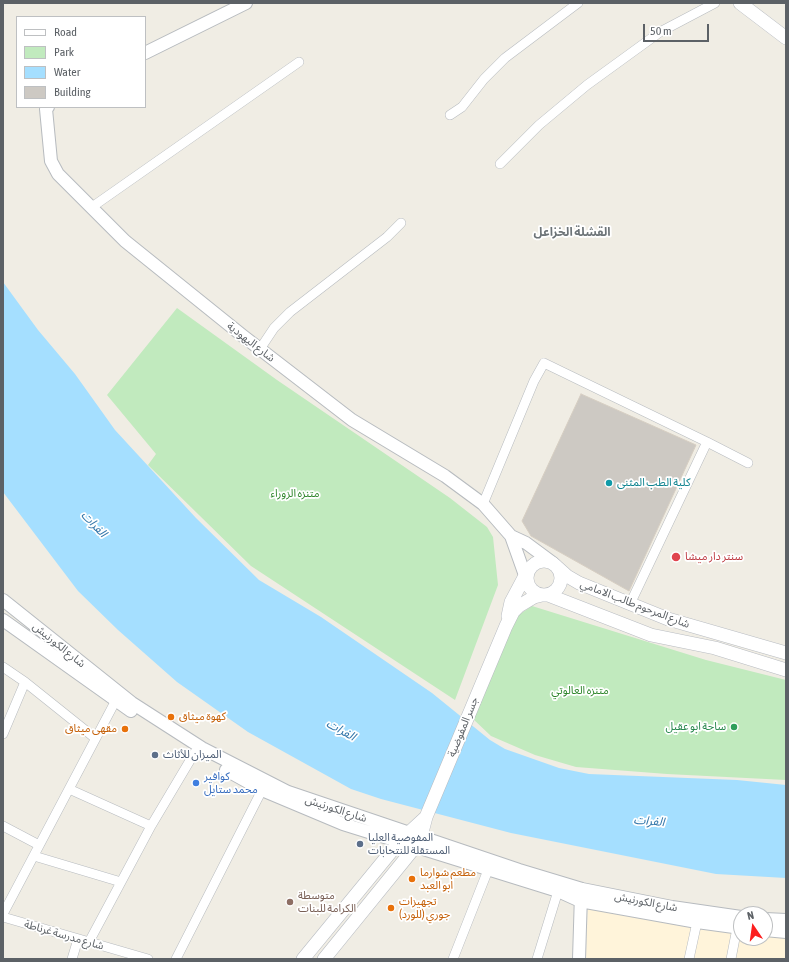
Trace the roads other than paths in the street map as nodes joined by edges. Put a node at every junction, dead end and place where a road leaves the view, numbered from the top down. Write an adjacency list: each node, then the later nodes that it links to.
1 (246, 3): 6 (street)
2 (578, 3): 9 (street)
3 (715, 3): 10 (street)
4 (740, 3): 5 (main road)
5 (786, 38)
6 (146, 52)
7 (299, 62): 11 (street)
8 (47, 108): 11 (street, شارع اليهودية)
9 (450, 115)
10 (500, 164)
11 (92, 207): 13 (street, شارع اليهودية)
12 (401, 223): 13 (street)
13 (260, 349): 16 (street, شارع اليهودية)
14 (707, 442): 15 (street); 16 (street); 22 (street)
15 (748, 463)
16 (483, 504): 17 (street, شارع اليهودية)
17 (511, 536): 18 (street); 19 (street)
18 (555, 565): 19 (main road); 20 (main road); 22 (main road, شارع المرحوم طالب الامامي)
19 (527, 576): 20 (main road); 24 (main road)
20 (545, 595): 24 (main road); 29 (main road)
21 (3, 600): 25 (street, شارع الكورنيش)
22 (630, 604): 26 (main road, شارع المرحوم طالب الامامي)
23 (3, 620): 27 (street, شارع الكورنيش)
24 (503, 632): 37 (main road, جسر المفوضية)
25 (59, 644): 27 (street); 40 (street, شارع الكورنيش)
26 (786, 653)
27 (52, 654): 31 (street, شارع الكورنيش)
28 (3, 667): 30 (street)
29 (786, 670)
30 (25, 682): 32 (street); 33 (street)
31 (116, 700): 33 (street); 34 (street, شارع الكورنيش)
32 (3, 734)
33 (94, 738): 35 (street)
34 (195, 752): 36 (street, شارع الكورنيش); 39 (street)
35 (69, 789): 39 (street); 43 (street)
36 (262, 790): 41 (street, شارع الكورنيش); 63 (street)
37 (426, 817): 40 (main road); 42 (main road, جسر المفوضية)
38 (3, 826): 43 (street)
39 (151, 826): 46 (street)
40 (408, 832): 41 (main road); 42 (street, شارع الكورنيش)
41 (399, 842): 42 (street, شارع الكورنيش); 64 (main road)
42 (418, 842): 45 (street, شارع الكورنيش); 48 (street, شارع الكورنيش); 65 (main road)
43 (39, 845): 44 (street)
44 (34, 856): 46 (street); 49 (street)
45 (488, 870): 47 (street, شارع الكورنيش); 66 (street)
46 (121, 882): 58 (street)
47 (558, 891): 48 (street, شارع الكورنيش); 67 (street)
48 (581, 895): 52 (street, شارع الكورنيش); 53 (street, شارع الكورنيش); 68 (street)
49 (3, 916): 57 (street, شارع مدرسة غرناطة)
50 (773, 919): 51 (street)
51 (786, 920)
52 (697, 922): 54 (street, شارع الكورنيش); 69 (street)
53 (733, 922)
54 (733, 924)
55 (773, 931): 56 (street)
56 (786, 932)
57 (78, 939): 58 (street, شارع مدرسة غرناطة); 61 (street)
58 (89, 942): 60 (street, شارع مدرسة غرناطة)
59 (735, 946): 70 (street)
60 (136, 957): 62 (street, شارع مدرسة غرناطة)
61 (72, 959)
62 (148, 959)
63 (176, 959)
64 (303, 959)
65 (324, 959)
66 (453, 959)
67 (537, 959)
68 (579, 959)
69 (690, 959)
70 (732, 959)

